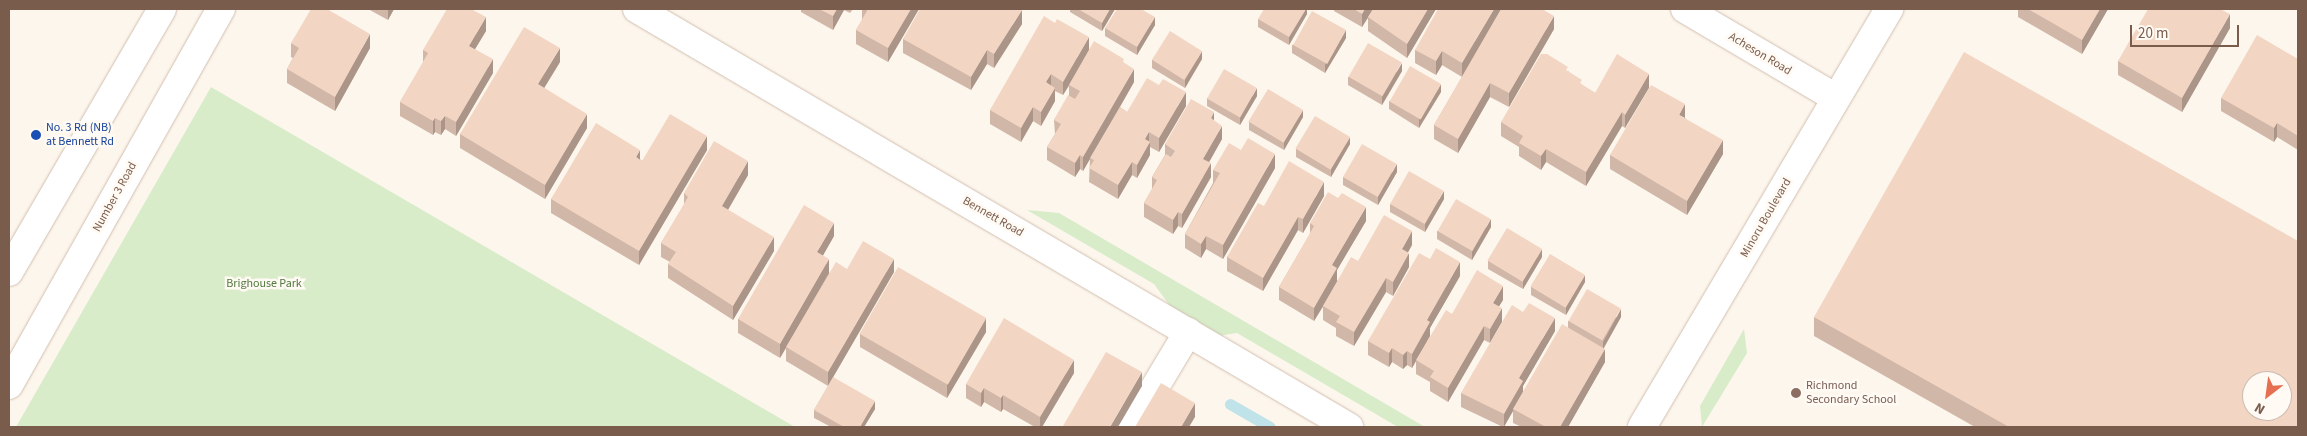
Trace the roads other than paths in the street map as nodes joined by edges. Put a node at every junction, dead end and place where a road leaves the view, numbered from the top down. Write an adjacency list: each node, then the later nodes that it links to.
1 (162, 9): 7 (street)
2 (221, 9): 9 (street, Number 3 Road)
3 (637, 9): 8 (street, Bennett Road)
4 (1685, 9): 6 (street, Acheson Road)
5 (1889, 9): 6 (street, Minoru Boulevard)
6 (1836, 98): 12 (street, Minoru Boulevard)
7 (9, 272)
8 (1188, 332): 10 (street); 11 (street, Bennett Road)
9 (9, 385)
10 (1131, 427)
11 (1349, 427)
12 (1642, 427)

